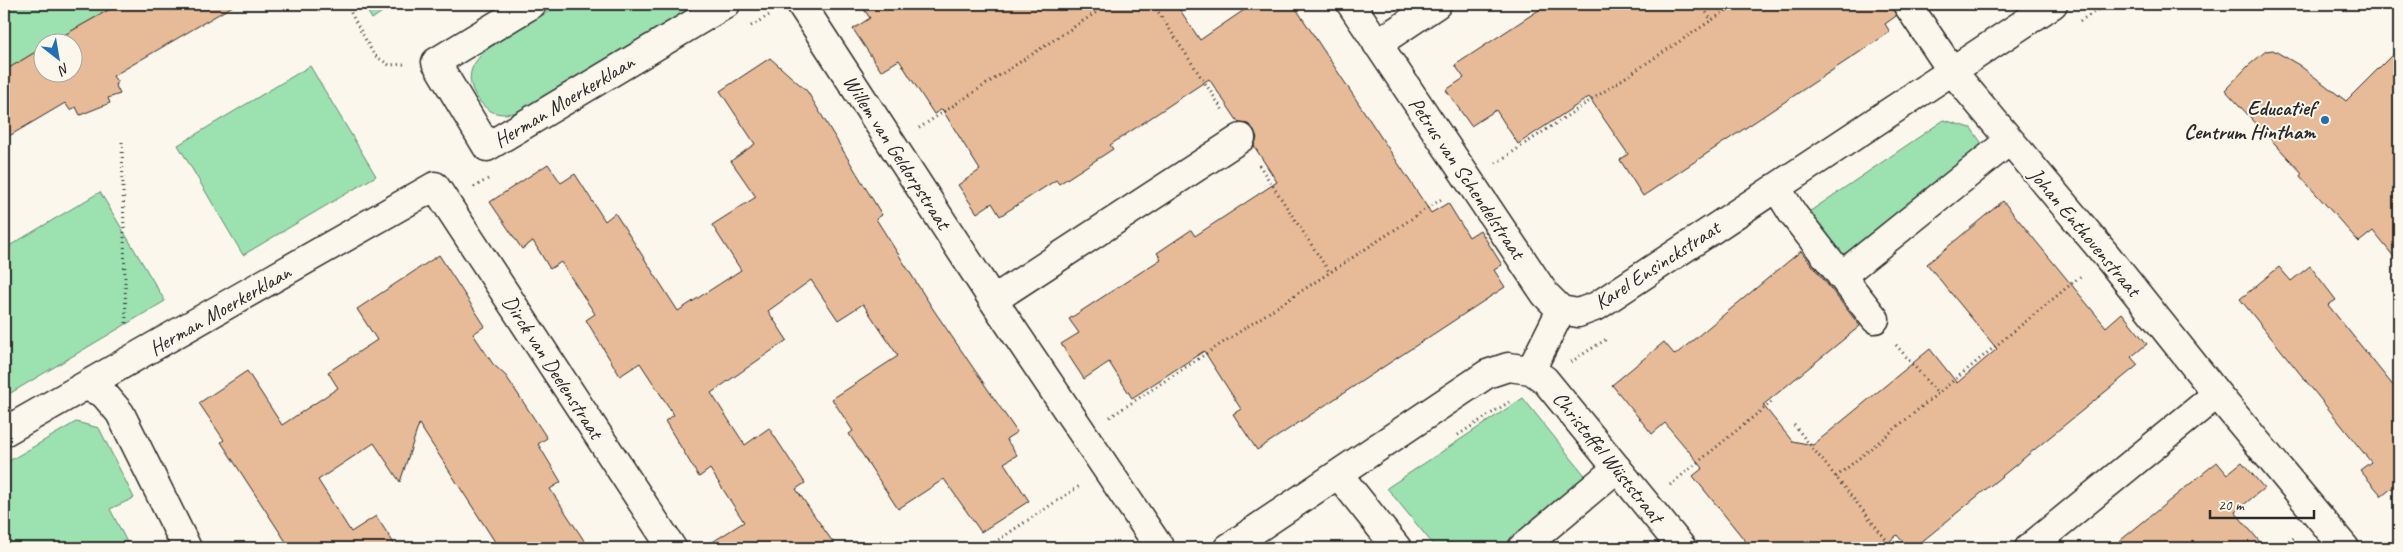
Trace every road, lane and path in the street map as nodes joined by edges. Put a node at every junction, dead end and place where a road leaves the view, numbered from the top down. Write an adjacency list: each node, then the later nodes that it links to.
1 (532, 4): 14 (street)
2 (726, 4): 14 (street, Herman Moerkerklaan)
3 (801, 4): 18 (street, Willem van Geldorpstraat)
4 (1109, 4): 18 (path)
5 (1351, 4): 13 (street, Petrus van Schendelstraat)
6 (1437, 4): 13 (street)
7 (1701, 4): 12 (path)
8 (1736, 4): 12 (path)
9 (1908, 4): 15 (street, Johan Enthovenstraat)
10 (2053, 4): 15 (street, Karel Ensinckstraat)
11 (347, 5): 14 (path)
12 (1711, 20): 19 (path)
13 (1377, 44): 19 (street, Petrus van Schendelstraat)
14 (436, 62)
15 (1952, 71): 17 (street, Johan Enthovenstraat); 21 (street, Karel Ensinckstraat)
16 (1241, 138): 24 (street)
17 (2009, 141): 22 (street, Johan Enthovenstraat); 23 (street)
18 (892, 146): 24 (street, Willem van Geldorpstraat)
19 (1468, 182): 25 (street, Petrus van Schendelstraat); 35 (path)
20 (435, 186): 29 (street, Herman Moerkerklaan); 42 (street, Dirck van Deelenstraat)
21 (1776, 187): 23 (street); 25 (street, Karel Ensinckstraat)
22 (2106, 255): 30 (path); 31 (street, Johan Enthovenstraat)
23 (1841, 276): 26 (street)
24 (993, 300): 35 (street, Willem van Geldorpstraat)
25 (1561, 310): 28 (street)
26 (1875, 319)
27 (1896, 345): 30 (path)
28 (1531, 370): 36 (street, Christoffel Wüststraat); 38 (street)
29 (85, 386): 34 (street, Herman Moerkerklaan); 41 (street)
30 (1938, 394): 39 (path)
31 (2217, 394): 50 (street); 51 (street, Johan Enthovenstraat)
32 (1774, 400): 40 (path)
33 (1794, 426): 39 (path)
34 (4, 432)
35 (1082, 435): 37 (street, Willem van Geldorpstraat)
36 (1616, 468): 40 (street, Christoffel Wüststraat); 47 (street)
37 (1107, 469): 43 (path); 44 (street, Willem van Geldorpstraat)
38 (1338, 474): 45 (street); 46 (street)
39 (1836, 477): 49 (path)
40 (1646, 504): 48 (street, Christoffel Wüststraat)
41 (187, 548)
42 (672, 548)
43 (986, 548)
44 (1160, 548)
45 (1228, 548)
46 (1397, 548)
47 (1522, 548)
48 (1682, 548)
49 (1893, 548)
50 (2029, 548)
51 (2346, 548)

